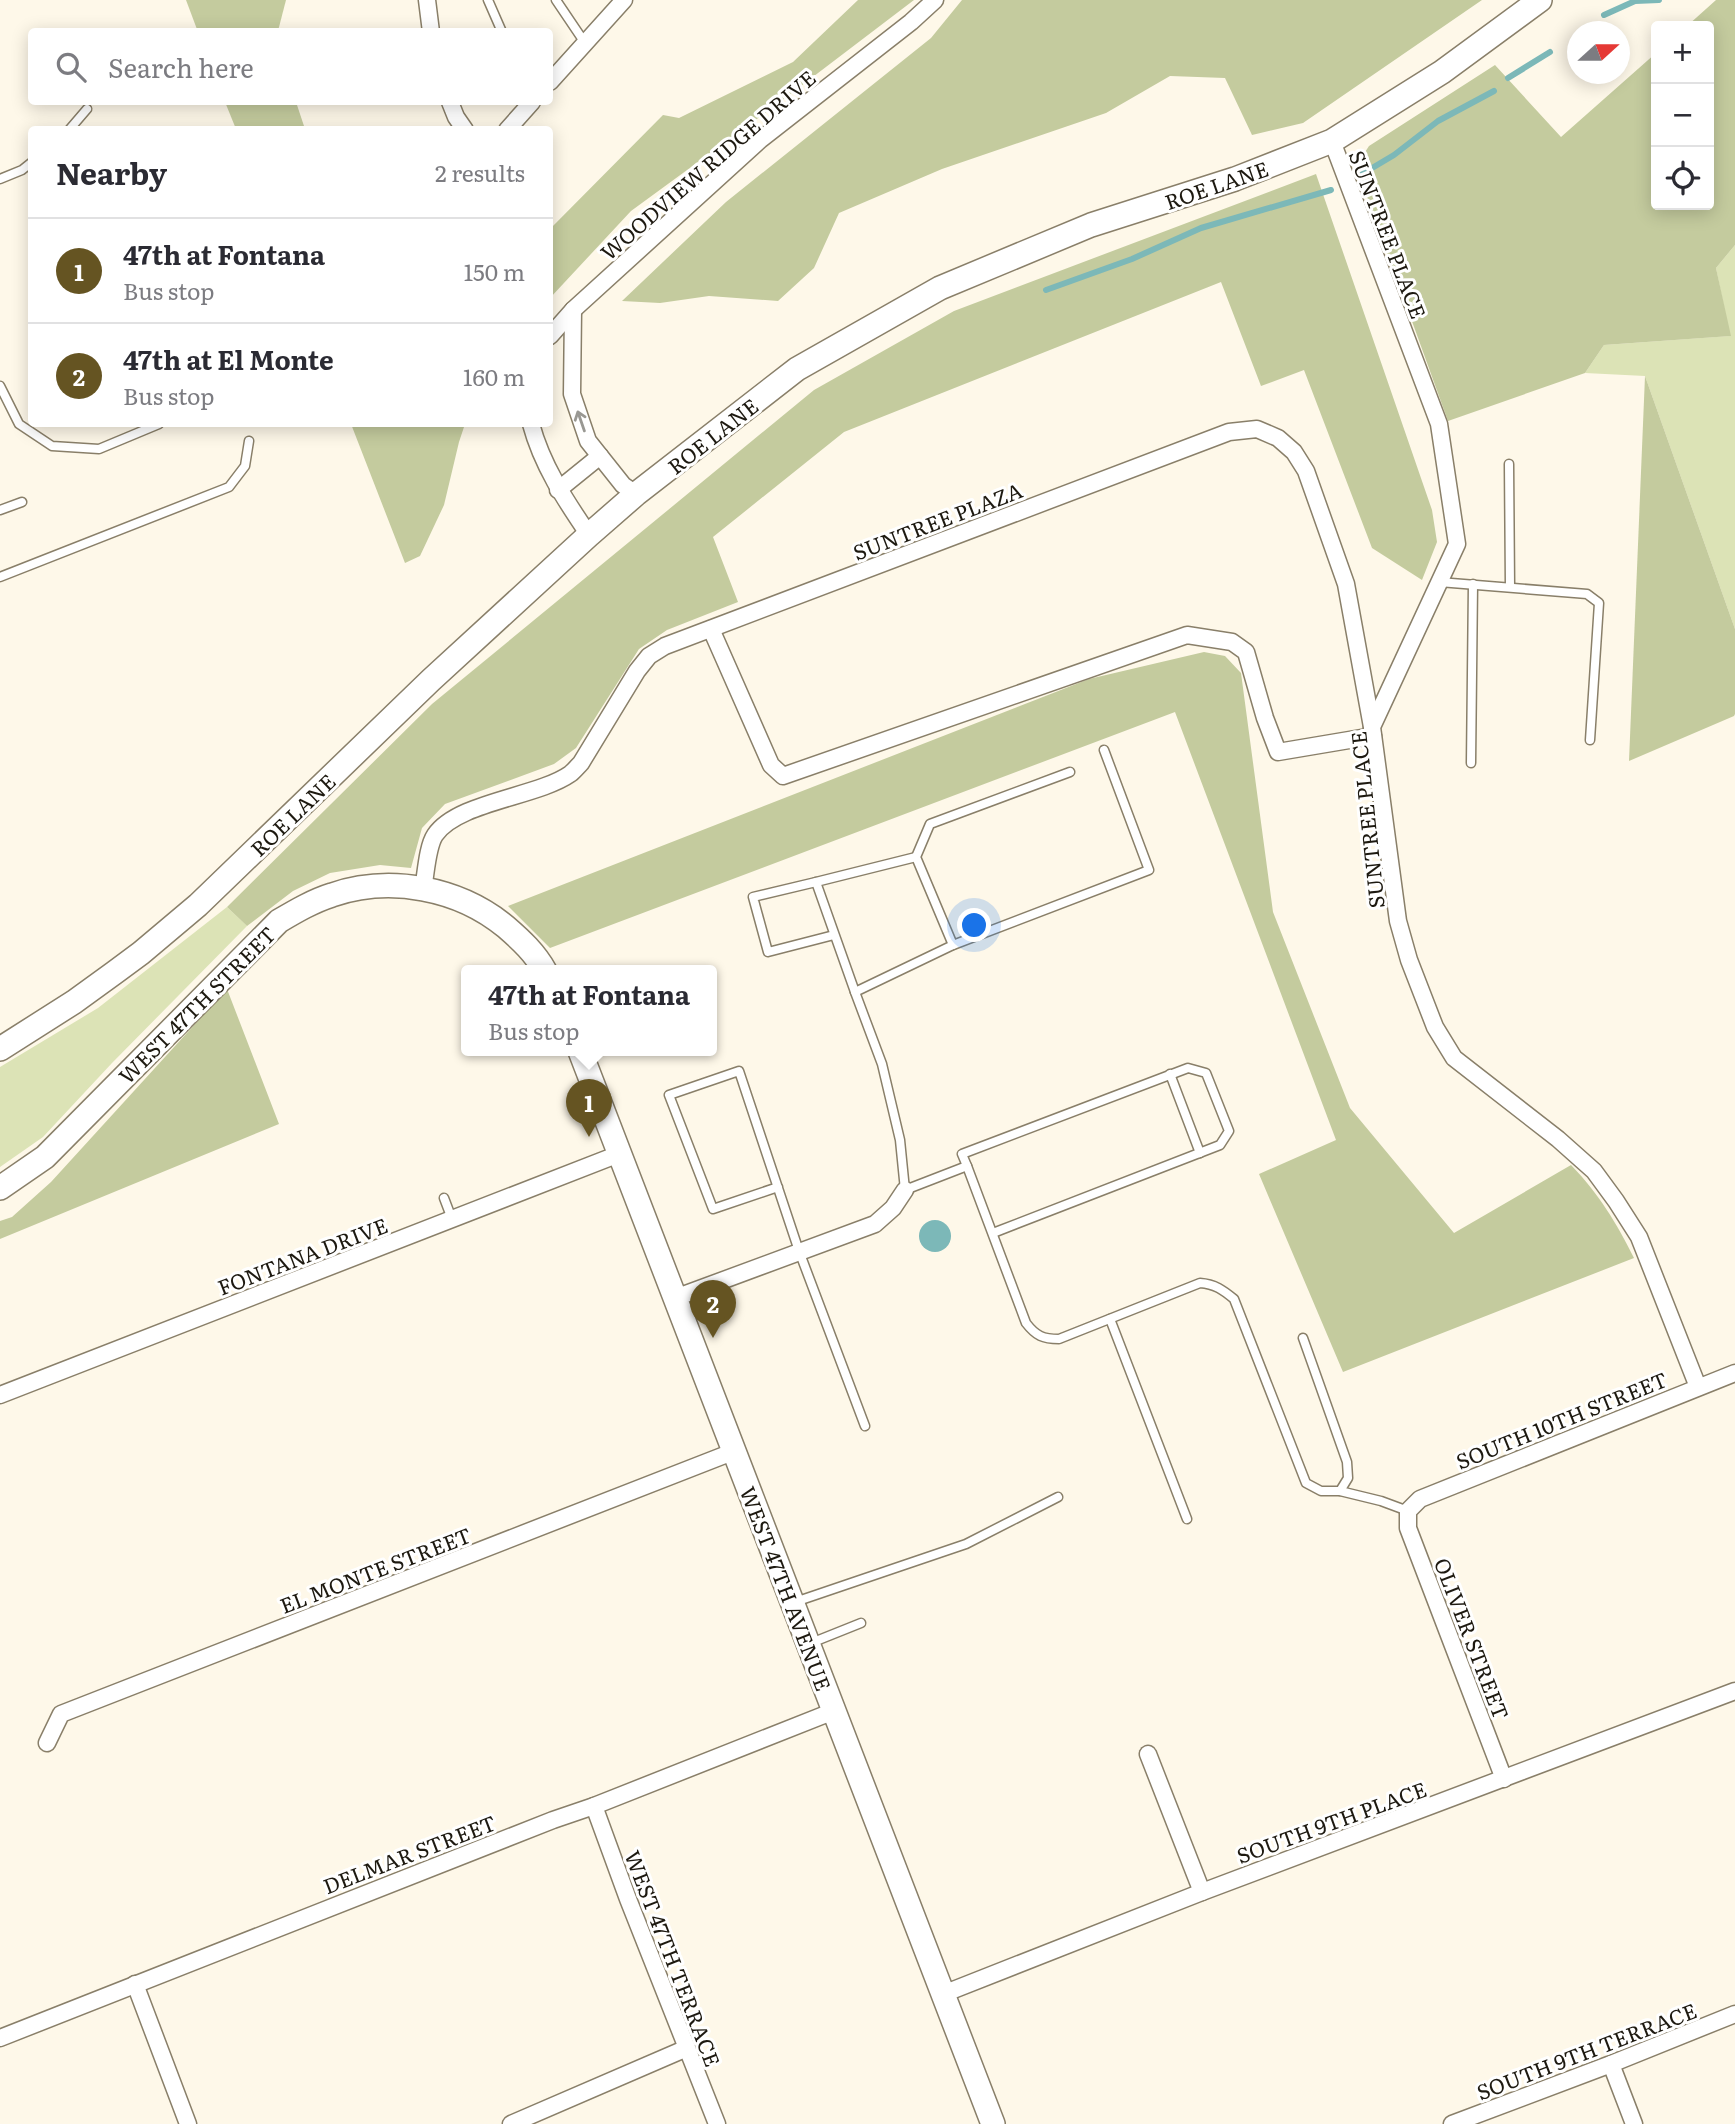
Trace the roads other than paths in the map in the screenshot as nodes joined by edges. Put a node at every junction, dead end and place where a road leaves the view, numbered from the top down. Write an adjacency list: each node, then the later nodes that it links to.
1 (427, 0): 7 (street)
2 (488, 0): 8 (lane)
3 (556, 0): 9 (lane)
4 (624, 0): 9 (street)
5 (935, 0): 20 (street, WOODVIEW RIDGE DRIVE)
6 (1541, 0): 17 (street, ROE LANE)
7 (430, 28)
8 (500, 28)
9 (585, 43): 10 (street)
10 (553, 79)
11 (451, 105): 15 (street)
12 (529, 105): 16 (street)
13 (87, 109): 14 (lane)
14 (72, 126)
15 (462, 126)
16 (511, 126)
17 (1332, 141): 29 (street, ROE LANE); 34 (street, SUNTREE PLACE)
18 (28, 165): 19 (lane)
19 (0, 179)
20 (573, 310): 21 (street, WOODVIEW RIDGE DRIVE); 26 (street, one-way to 20)
21 (553, 333)
22 (0, 386): 23 (lane)
23 (152, 427)
24 (532, 427): 28 (street)
25 (249, 441): 33 (lane)
26 (600, 456): 28 (street); 29 (street)
27 (1508, 464): 36 (lane)
28 (558, 490): 32 (street)
29 (636, 494): 32 (street, ROE LANE)
30 (23, 502): 31 (lane)
31 (0, 510)
32 (589, 535): 50 (street, ROE LANE)
33 (0, 577)
34 (1439, 582): 35 (lane); 38 (street, SUNTREE PLACE)
35 (1473, 584): 36 (lane); 41 (lane)
36 (1510, 587): 39 (lane)
37 (711, 629): 38 (street); 38 (street, SUNTREE PLAZA); 45 (street, SUNTREE PLAZA)
38 (1373, 732): 67 (street, SUNTREE PLACE)
39 (1590, 740)
40 (1104, 750): 47 (lane)
41 (1471, 763)
42 (1070, 772): 43 (lane)
43 (916, 857): 44 (lane); 47 (lane)
44 (816, 883): 46 (lane); 46 (lane)
45 (423, 889): 48 (street); 57 (street, WEST 47TH STREET)
46 (834, 935): 49 (lane)
47 (953, 945): 49 (lane)
48 (542, 965)
49 (855, 992): 58 (lane)
50 (0, 1049)
51 (582, 1056): 54 (street, WEST 47TH AVENUE)
52 (1170, 1074): 53 (lane); 53 (lane); 55 (lane)
53 (1200, 1153): 61 (lane)
54 (619, 1154): 60 (street, FONTANA DRIVE); 63 (street, WEST 47TH AVENUE)
55 (967, 1166): 58 (lane); 61 (lane)
56 (778, 1187): 56 (lane); 62 (lane)
57 (0, 1188)
58 (905, 1190): 62 (street)
59 (444, 1198): 60 (lane)
60 (452, 1219): 68 (street, FONTANA DRIVE)
61 (993, 1233): 64 (lane)
62 (799, 1251): 63 (street); 69 (lane)
63 (675, 1298): 70 (street, WEST 47TH AVENUE)
64 (1110, 1319): 71 (lane); 74 (lane)
65 (1303, 1338): 71 (lane)
66 (1735, 1373): 67 (street, SOUTH 10TH STREET)
67 (1698, 1387): 73 (street, SOUTH 10TH STREET)
68 (0, 1395)
69 (864, 1426)
70 (735, 1451): 75 (street, WEST 47TH AVENUE); 80 (street, EL MONTE STREET)
71 (1340, 1491): 73 (lane)
72 (1058, 1497): 75 (lane)
73 (1408, 1511): 82 (street, OLIVER STREET)
74 (1187, 1519)
75 (792, 1603): 77 (street, WEST 47TH AVENUE)
76 (861, 1623): 77 (lane)
77 (808, 1644): 79 (street, WEST 47TH AVENUE)
78 (1735, 1691): 82 (street, SOUTH 9TH PLACE)
79 (834, 1711): 83 (street, DELMAR STREET); 86 (street, WEST 47TH AVENUE)
80 (47, 1744)
81 (1148, 1754): 84 (street)
82 (1504, 1779): 84 (street, SOUTH 9TH PLACE)
83 (594, 1806): 85 (street, DELMAR STREET); 89 (street, WEST 47TH TERRACE)
84 (1202, 1892): 86 (street, SOUTH 9TH PLACE)
85 (135, 1984): 88 (street, DELMAR STREET); 91 (street)
86 (943, 1994): 94 (street, WEST 47TH AVENUE)
87 (1735, 2014): 90 (street, SOUTH 9TH TERRACE)
88 (0, 2038)
89 (687, 2048): 92 (street); 93 (street, WEST 47TH TERRACE)
90 (1611, 2064): 95 (street, SOUTH 9TH TERRACE); 96 (street)
91 (188, 2124)
92 (511, 2124)
93 (717, 2124)
94 (993, 2124)
95 (1452, 2124)
96 (1634, 2124)

